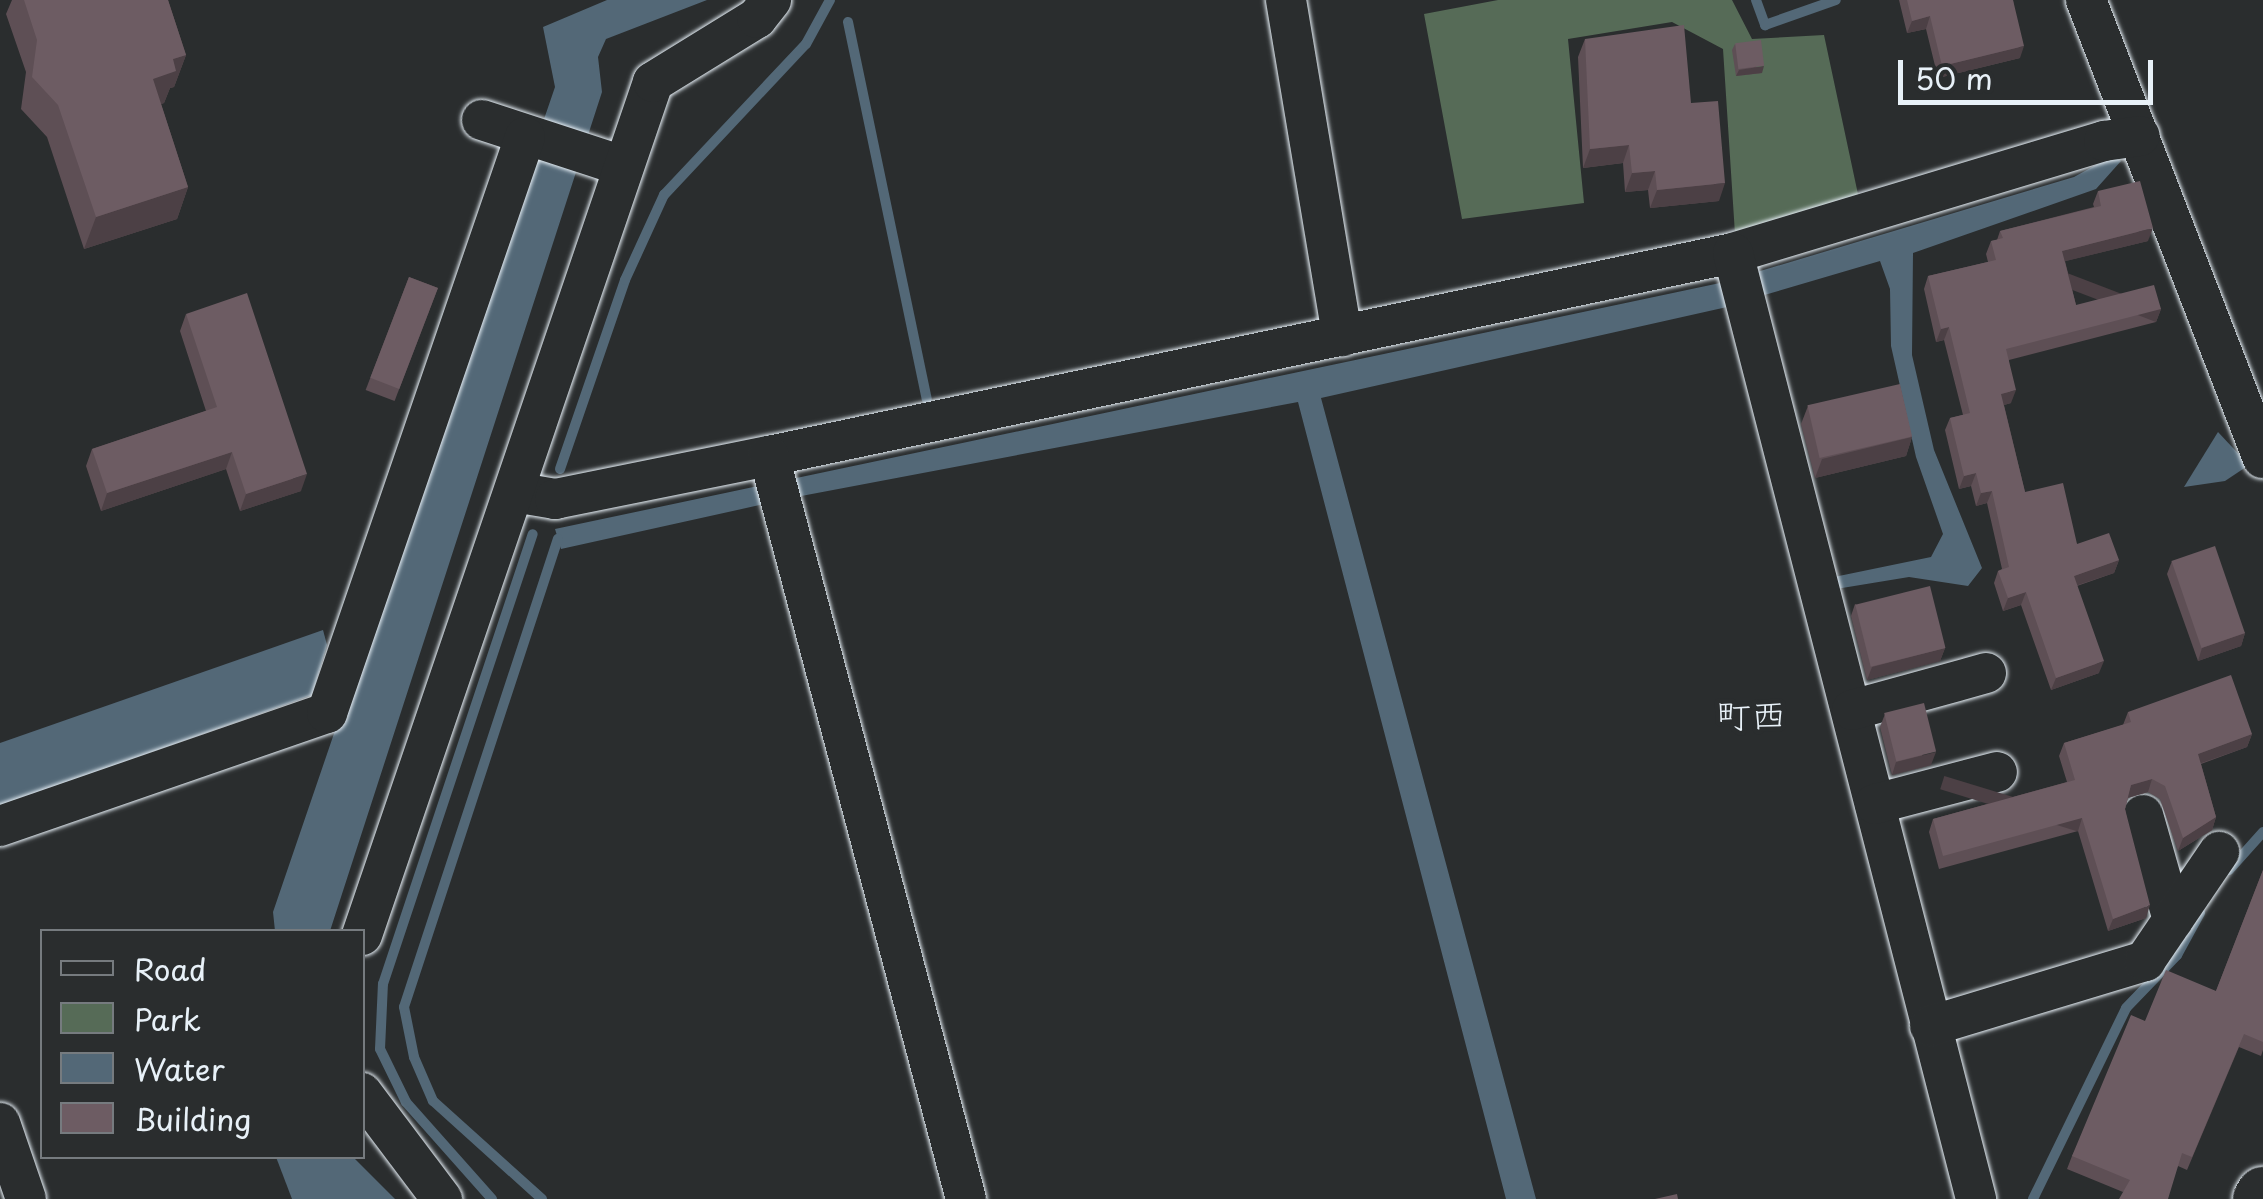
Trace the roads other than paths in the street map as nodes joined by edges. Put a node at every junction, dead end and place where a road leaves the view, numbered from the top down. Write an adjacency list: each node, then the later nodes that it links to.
1 (771, 0): 7 (street)
2 (1286, 0): 9 (street)
3 (2086, 0): 6 (street)
4 (482, 120): 5 (street)
5 (528, 138): 7 (street); 18 (street)
6 (2122, 138): 8 (street); 10 (street)
7 (611, 165): 12 (street)
8 (1739, 279): 9 (street); 14 (street)
9 (1342, 336): 11 (street)
10 (2263, 458)
11 (774, 478): 12 (street); 27 (street)
12 (514, 492): 21 (street)
13 (1986, 674): 14 (street)
14 (1852, 710): 16 (street)
15 (1997, 772): 16 (street)
16 (1875, 804): 22 (street)
17 (2143, 816): 20 (street)
18 (0, 826)
19 (2219, 852): 20 (street)
20 (2173, 920): 22 (street)
21 (364, 929)
22 (1930, 1026): 28 (street)
23 (365, 1097): 26 (street)
24 (0, 1123): 25 (street)
25 (26, 1199)
26 (442, 1199)
27 (966, 1199)
28 (1976, 1199)

